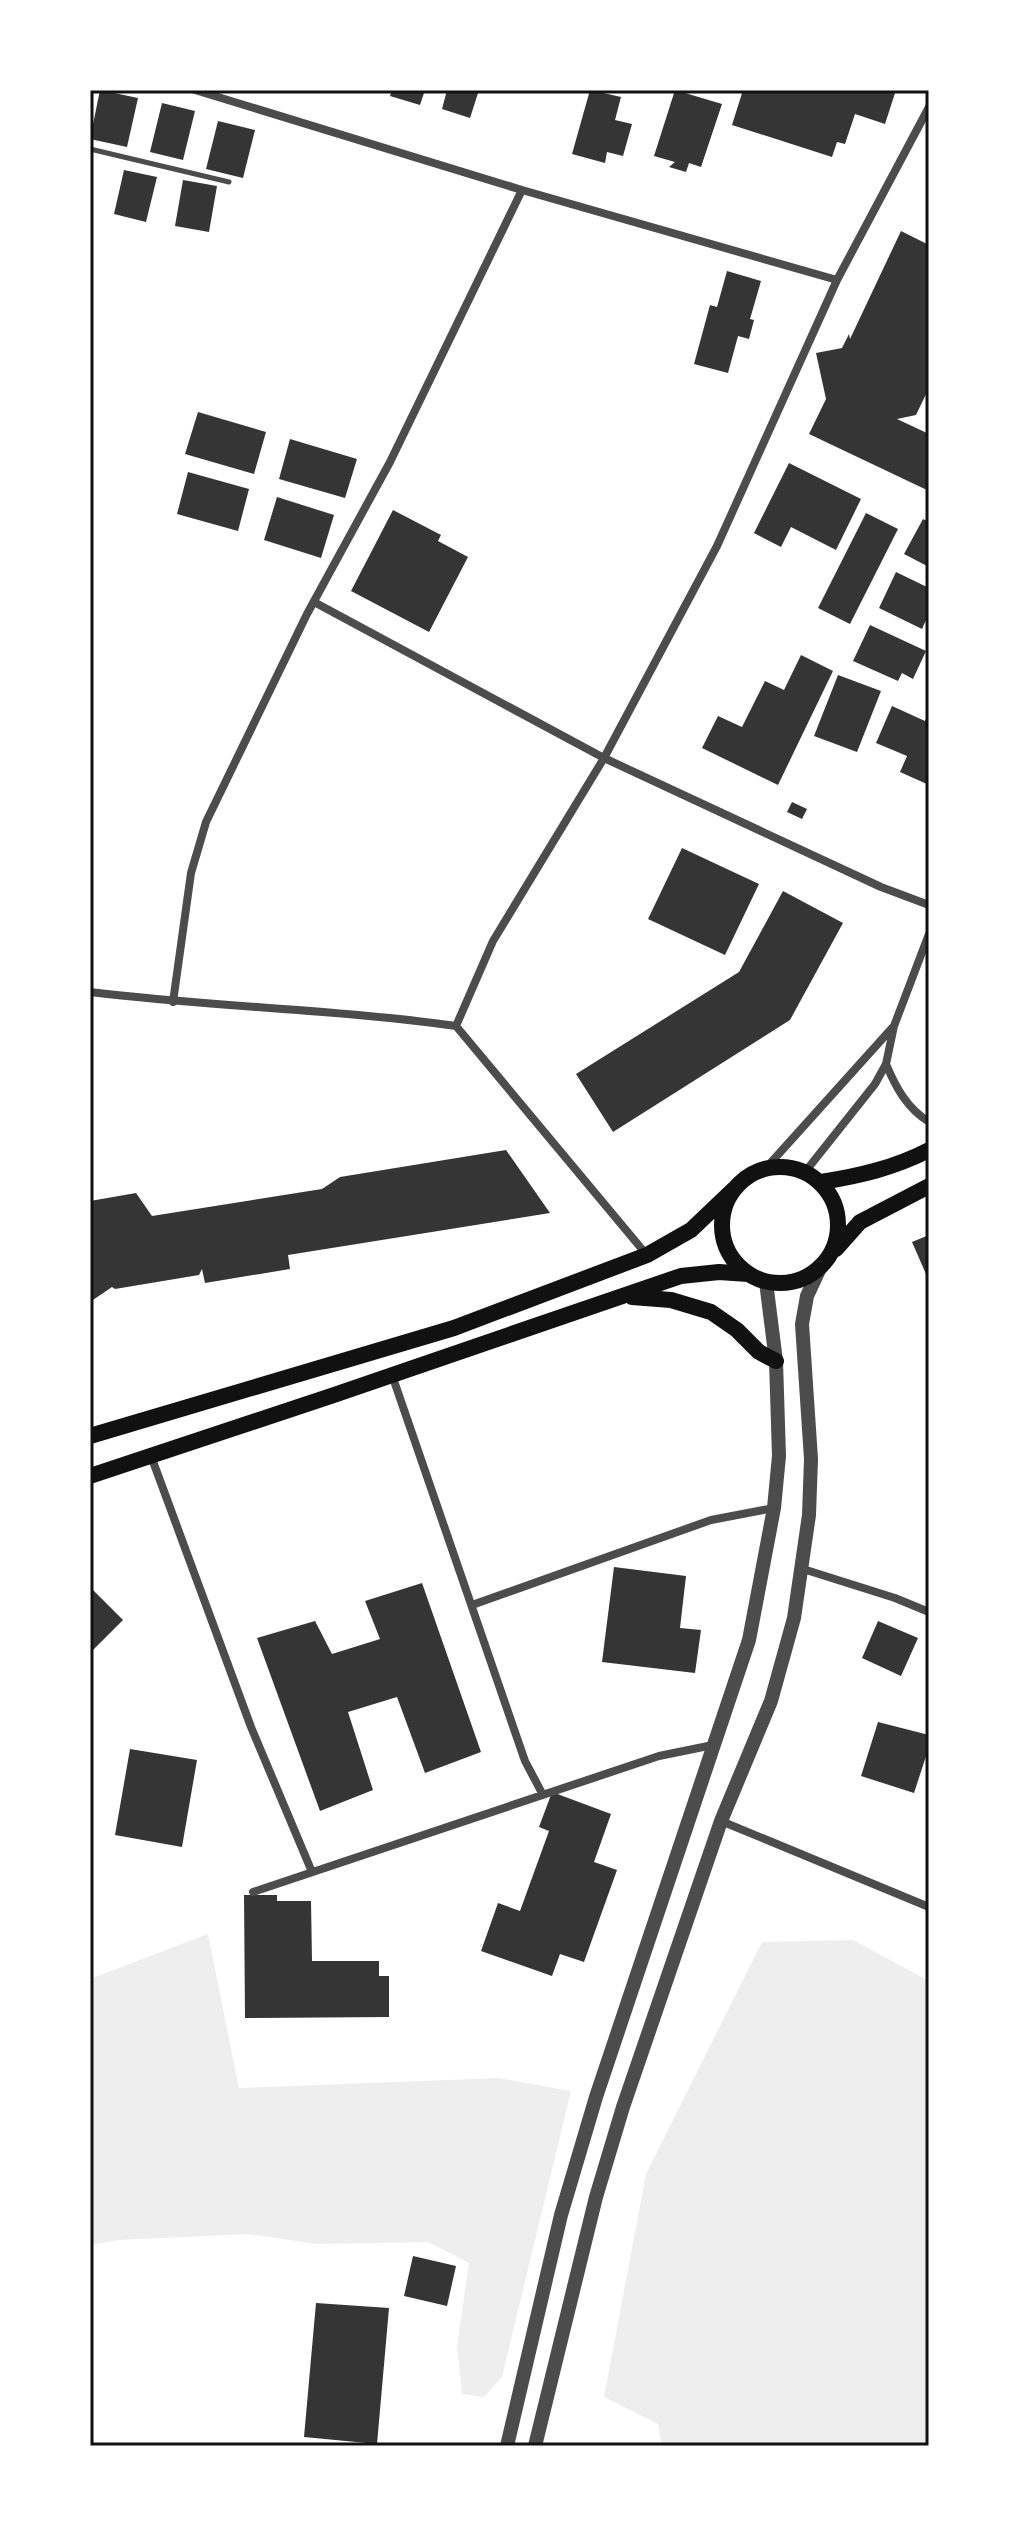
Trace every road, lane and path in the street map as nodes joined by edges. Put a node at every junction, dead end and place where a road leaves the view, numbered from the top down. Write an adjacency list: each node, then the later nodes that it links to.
1 (195, 90): 5 (street)
2 (929, 107): 6 (street)
3 (90, 149): 4 (lane)
4 (229, 182)
5 (522, 190): 6 (street); 7 (street)
6 (837, 280): 8 (street)
7 (314, 602): 8 (street); 12 (street)
8 (604, 758): 9 (street); 13 (street)
9 (929, 905)
10 (929, 934): 14 (street)
11 (90, 992): 12 (street)
12 (173, 1002): 13 (street)
13 (456, 1026): 24 (street)
14 (894, 1026): 15 (street); 18 (street)
15 (886, 1064): 16 (street); 19 (street)
16 (929, 1122)
17 (929, 1150): 20 (main road)
18 (766, 1168): 19 (main road); 22 (main road)
19 (805, 1172): 20 (main road)
20 (821, 1182): 23 (main road)
21 (929, 1186): 23 (main road)
22 (734, 1189): 24 (main road); 26 (main road)
23 (832, 1253): 25 (main road)
24 (647, 1255): 31 (main road)
25 (820, 1268): 27 (main road); 35 (street)
26 (748, 1274): 27 (main road); 28 (main road)
27 (766, 1282): 29 (street)
28 (626, 1295): 29 (main road); 30 (main road)
29 (776, 1361): 34 (street)
30 (392, 1375): 32 (main road); 36 (street)
31 (90, 1436)
32 (151, 1455): 33 (main road); 41 (street)
33 (90, 1476)
34 (774, 1508): 36 (street); 38 (street)
35 (803, 1569): 37 (street); 40 (street)
36 (472, 1605): 39 (street)
37 (929, 1612)
38 (714, 1745): 39 (street); 44 (street)
39 (543, 1795): 41 (street)
40 (721, 1821): 43 (street); 45 (street)
41 (312, 1872): 42 (street)
42 (253, 1892)
43 (929, 1907)
44 (507, 2446)
45 (535, 2446)

